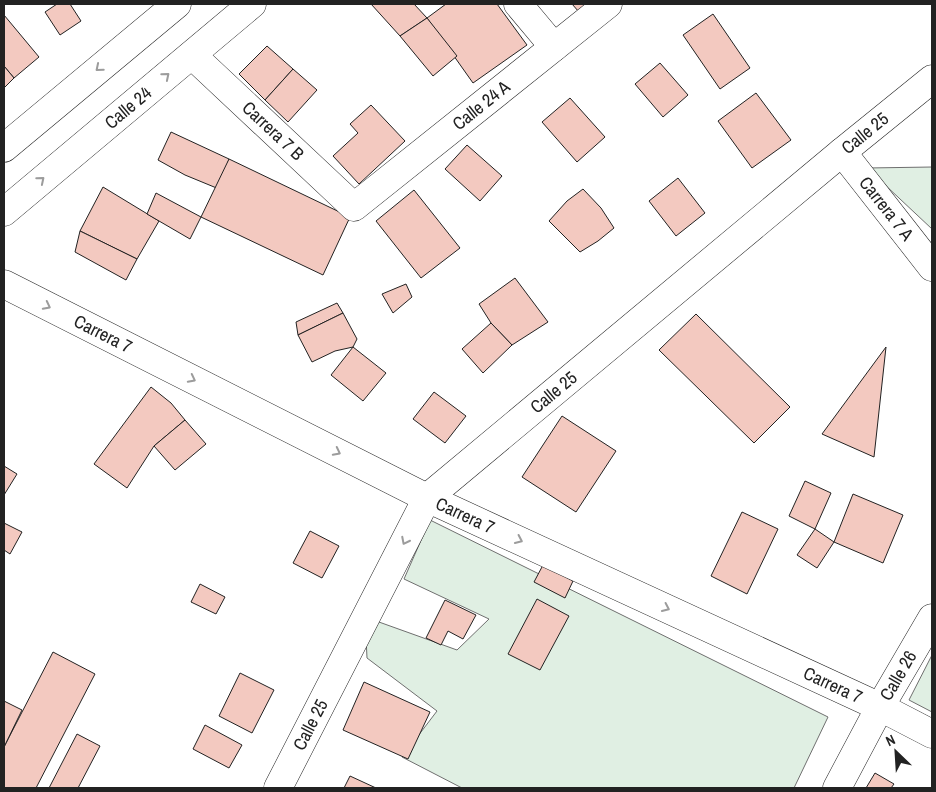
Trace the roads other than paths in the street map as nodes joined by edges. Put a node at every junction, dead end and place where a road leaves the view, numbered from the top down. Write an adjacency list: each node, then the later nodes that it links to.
1 (177, 4): 8 (street, one-way to 8)
2 (252, 4): 6 (street, Calle 24)
3 (518, 4): 5 (street)
4 (608, 4): 5 (street, Calle 24 A)
5 (554, 47): 10 (street, Calle 24 A)
6 (192, 55): 10 (street, Carrera 7 B); 11 (street, Calle 24, one-way to 6)
7 (932, 79): 9 (street, Calle 25)
8 (4, 148)
9 (842, 152): 12 (street, Carrera 7 A); 14 (street, Calle 25)
10 (354, 207)
11 (4, 212)
12 (932, 266)
13 (4, 284): 14 (street, Carrera 7, one-way to 14)
14 (427, 498): 16 (street, Carrera 7, one-way to 16); 18 (street, Calle 25, one-way to 18)
15 (932, 618): 16 (street, Calle 26)
16 (880, 707): 17 (street, Carrera 7); 19 (street, Calle 26)
17 (932, 734)
18 (278, 788)
19 (837, 788)

